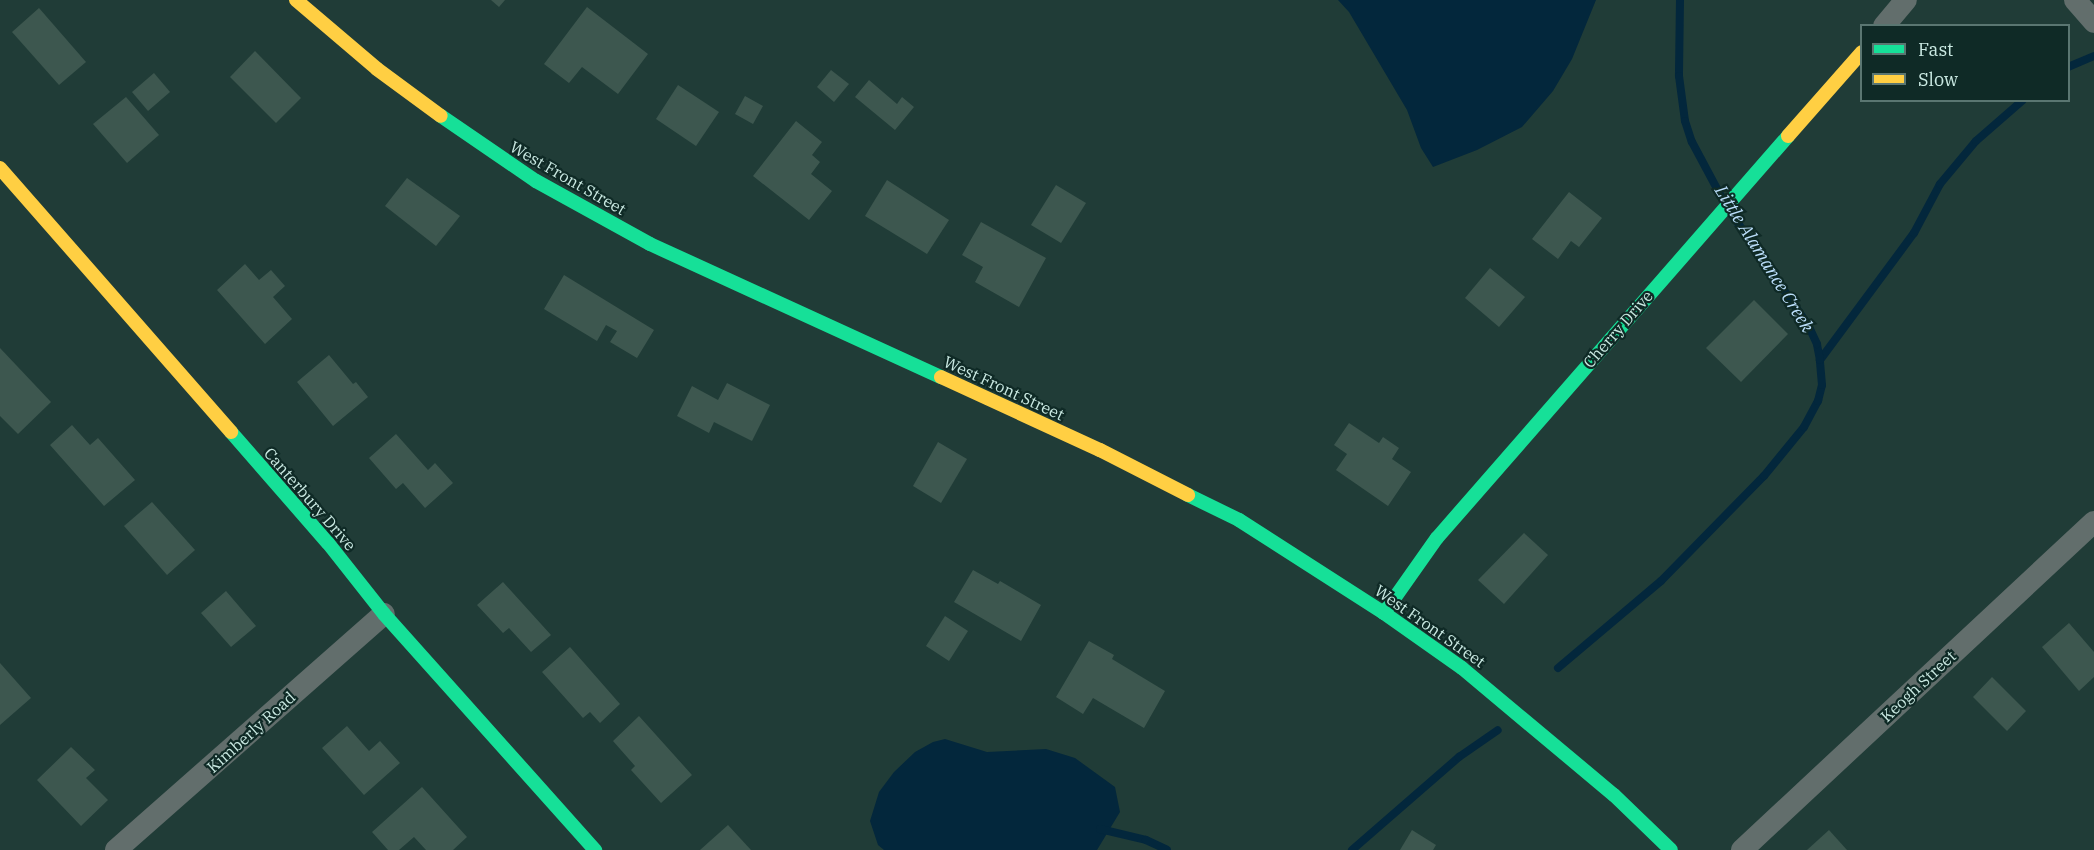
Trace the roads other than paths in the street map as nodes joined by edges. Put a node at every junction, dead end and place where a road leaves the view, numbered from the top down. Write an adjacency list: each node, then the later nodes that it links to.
1 (296, 0): 9 (street, West Front Street)
2 (1906, 0): 5 (street)
3 (2075, 0): 4 (street)
4 (2094, 22)
5 (1886, 24)
6 (1860, 54): 9 (street, Cherry Drive)
7 (0, 168): 10 (street, Canterbury Drive)
8 (2094, 522): 14 (street, Keogh Street)
9 (1384, 613): 13 (street, West Front Street)
10 (384, 614): 11 (street, Kimberly Road); 12 (street, Canterbury Drive)
11 (116, 850)
12 (595, 850)
13 (1671, 850)
14 (1742, 850)

